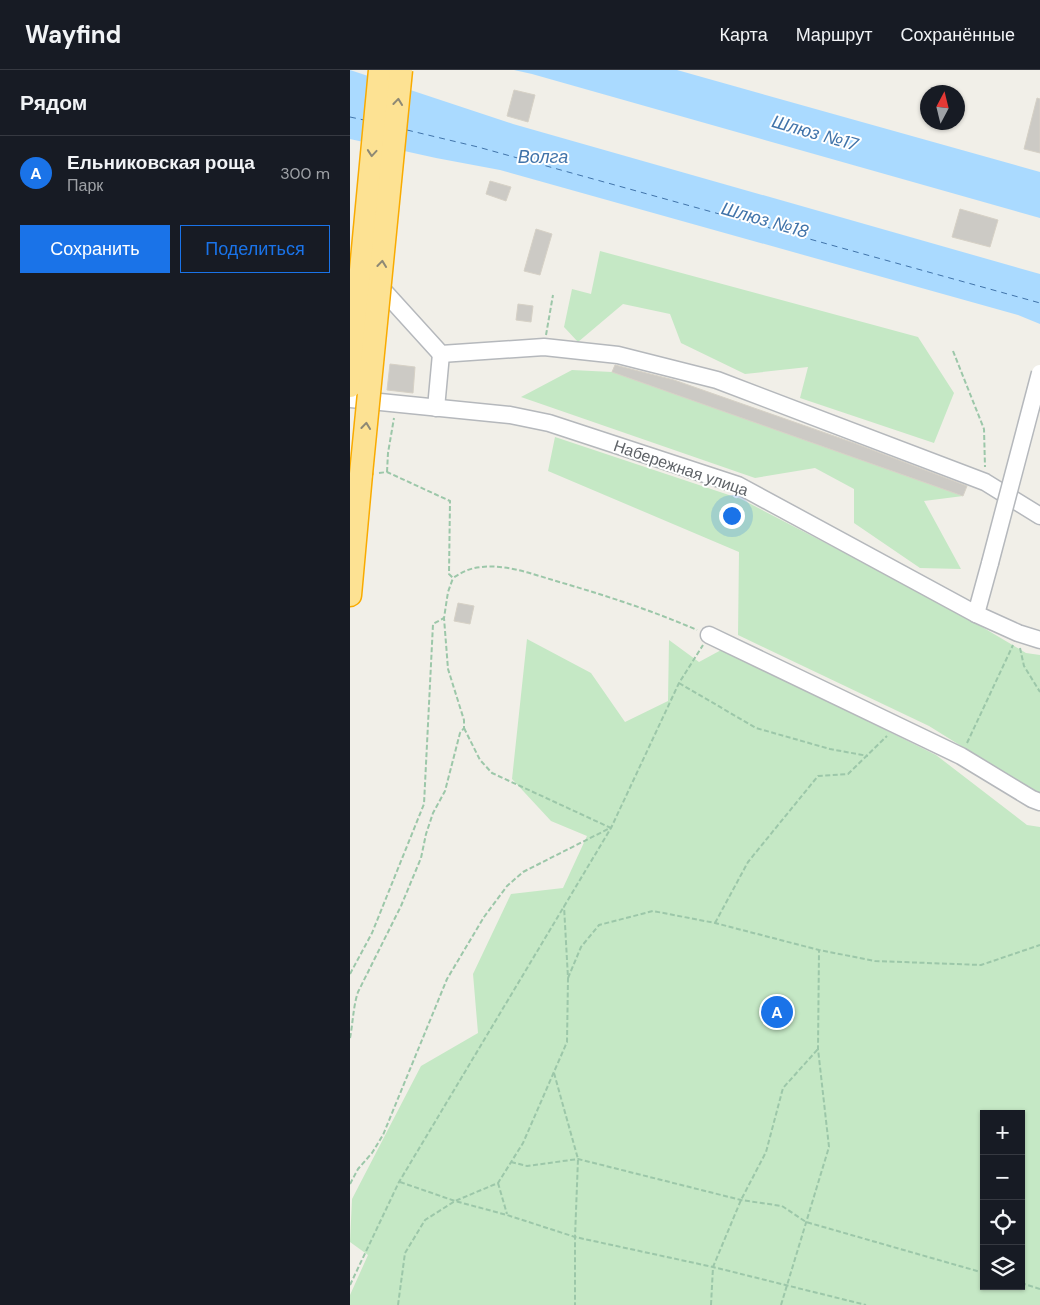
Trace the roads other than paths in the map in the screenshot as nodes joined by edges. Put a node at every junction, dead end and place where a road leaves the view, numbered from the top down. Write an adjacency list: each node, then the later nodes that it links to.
1 (380, 70): 6 (highway, one-way to 6, bridge)
2 (401, 70): 10 (highway, one-way to 2, bridge)
3 (350, 285): 4 (street)
4 (441, 354): 8 (street); 9 (street)
5 (1040, 372): 11 (street, bridge)
6 (350, 386)
7 (350, 399): 8 (street, Набережная улица)
8 (436, 408): 11 (street, Набережная улица)
9 (1040, 516)
10 (350, 595)
11 (976, 614): 13 (street, Набережная улица)
12 (709, 635): 14 (street)
13 (1040, 640)
14 (1040, 802)

